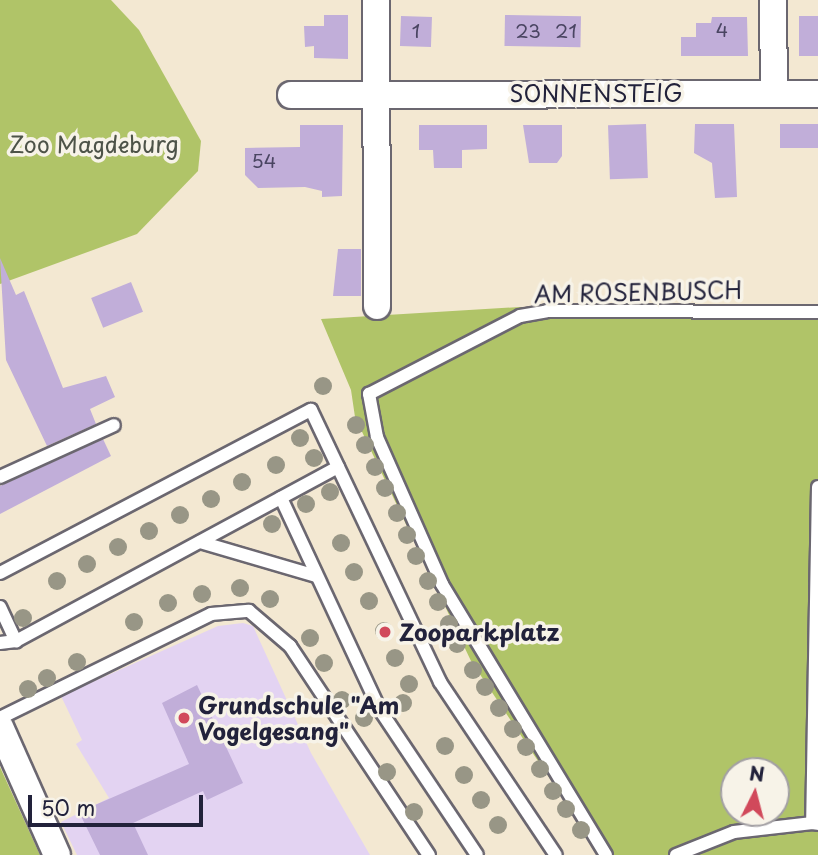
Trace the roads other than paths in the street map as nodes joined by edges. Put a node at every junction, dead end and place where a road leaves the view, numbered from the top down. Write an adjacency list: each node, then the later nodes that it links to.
1 (376, 0): 4 (street)
2 (774, 0): 3 (street)
3 (774, 93): 4 (street, SONNENSTEIG); 5 (street, SONNENSTEIG)
4 (375, 94): 6 (street, SONNENSTEIG); 7 (street)
5 (818, 94)
6 (291, 95)
7 (377, 306)
8 (818, 312): 27 (lane, AM ROSENBUSCH)
9 (114, 425): 11 (lane)
10 (338, 467): 13 (lane); 15 (lane); 26 (lane)
11 (0, 477)
12 (818, 487): 22 (lane)
13 (281, 498): 14 (lane); 16 (lane)
14 (200, 542): 16 (lane); 18 (lane)
15 (0, 573)
16 (316, 576): 25 (lane)
17 (0, 607): 18 (lane)
18 (16, 641): 19 (lane)
19 (0, 643)
20 (0, 718): 24 (lane)
21 (0, 727): 23 (street)
22 (815, 823): 28 (lane)
23 (57, 855)
24 (429, 855)
25 (477, 855)
26 (556, 855)
27 (606, 855)
28 (676, 855)

